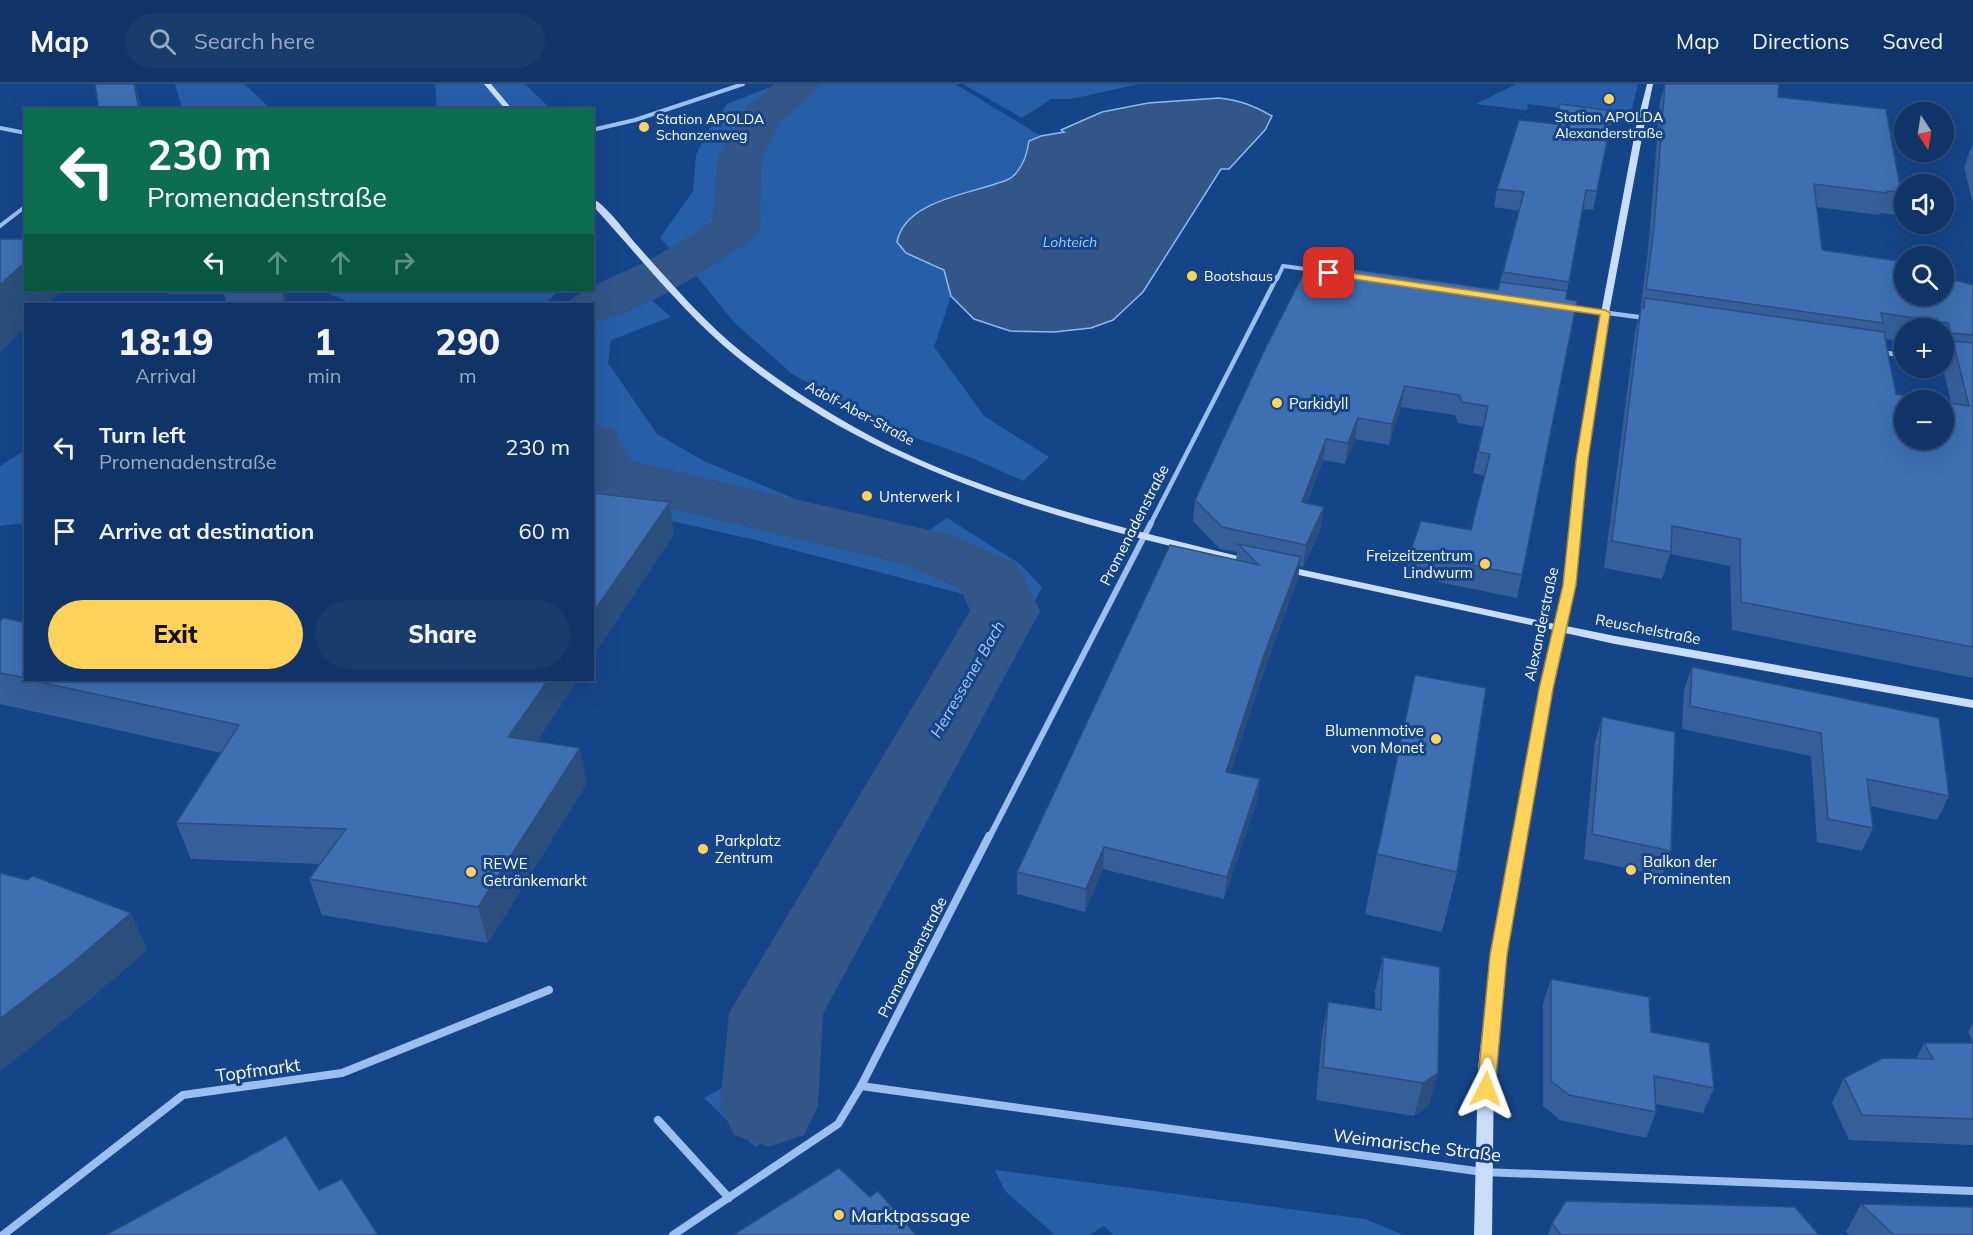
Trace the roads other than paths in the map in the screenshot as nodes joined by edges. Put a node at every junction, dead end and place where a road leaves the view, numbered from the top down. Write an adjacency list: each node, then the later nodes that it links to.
1 (487, 84): 4 (main road)
2 (743, 84): 6 (street)
3 (1650, 84): 13 (main road, Alexanderstraße)
4 (508, 108)
5 (0, 128): 7 (street)
6 (594, 130)
7 (24, 133)
8 (594, 202): 17 (main road, Adolf-Aber-Straße)
9 (24, 208): 10 (street)
10 (0, 226)
11 (1318, 271): 17 (street, Promenadenstraße)
12 (1559, 306): 13 (street)
13 (1605, 313): 14 (street); 18 (main road, Alexanderstraße)
14 (1653, 319)
15 (1871, 351): 16 (street)
16 (1894, 354)
17 (1143, 538): 18 (main road, Reuschelstraße); 21 (street, Promenadenstraße)
18 (1560, 629): 19 (main road, Reuschelstraße); 23 (main road, Alexanderstraße)
19 (1973, 704)
20 (549, 990): 26 (street, Topfmarkt)
21 (861, 1086): 23 (street, Weimarische Straße); 25 (street, Promenadenstraße)
22 (658, 1120): 25 (street)
23 (1483, 1172): 24 (street, Weimarische Straße); 28 (main road, Alexanderstraße)
24 (1973, 1191)
25 (729, 1197): 27 (street, Promenadenstraße)
26 (3, 1235)
27 (673, 1235)
28 (1483, 1235)

